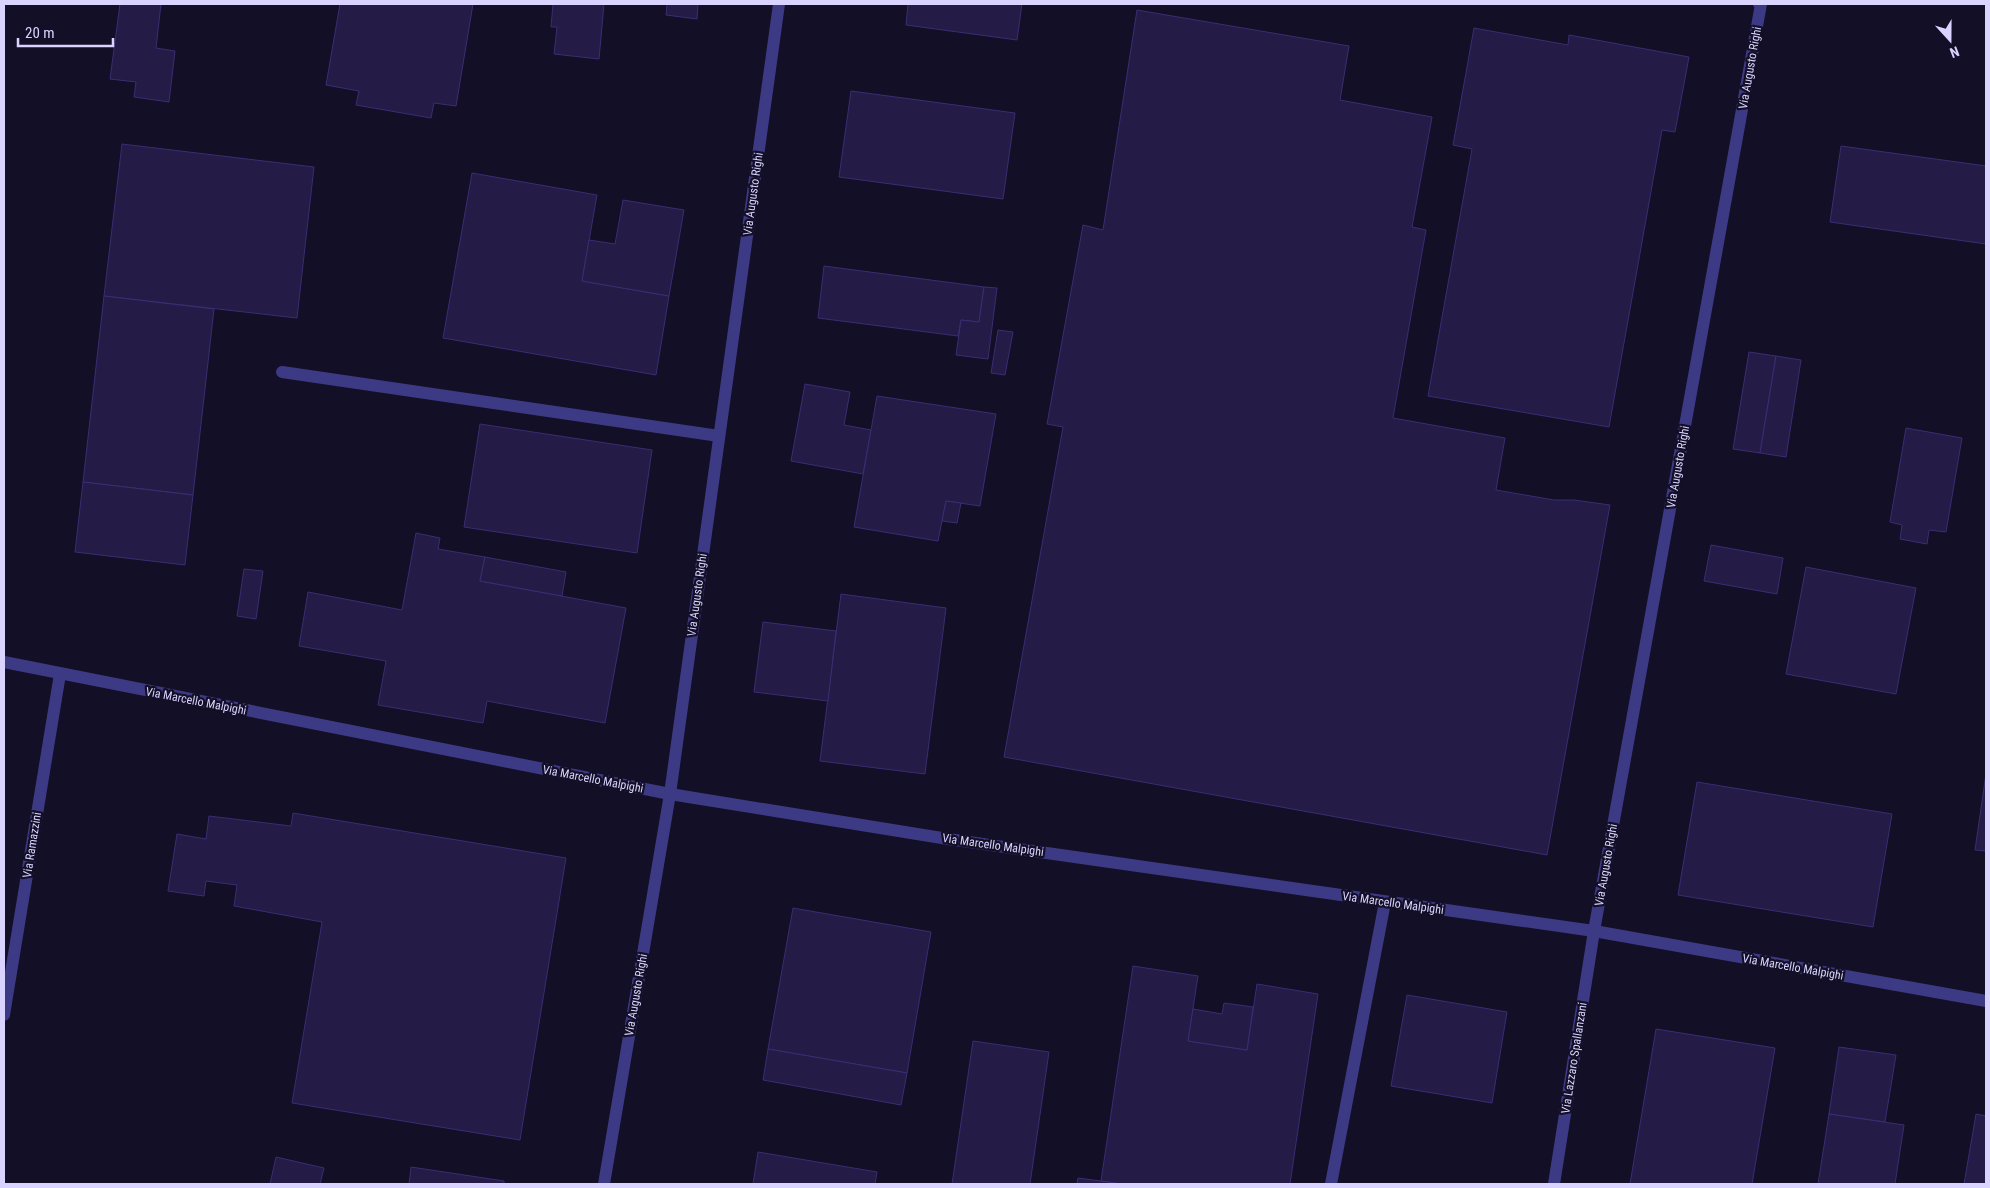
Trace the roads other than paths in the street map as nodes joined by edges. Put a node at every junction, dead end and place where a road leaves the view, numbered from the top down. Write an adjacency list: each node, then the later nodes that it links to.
1 (780, 4): 4 (street, Via Augusto Righi)
2 (1759, 4): 9 (street, Via Augusto Righi)
3 (282, 372): 4 (street)
4 (719, 436): 7 (street, Via Augusto Righi)
5 (4, 662): 6 (street, Via Marcello Malpighi)
6 (60, 674): 7 (street, Via Marcello Malpighi); 11 (street, Via Ramazzini)
7 (670, 794): 8 (street, Via Marcello Malpighi); 12 (street, Via Augusto Righi)
8 (1385, 902): 9 (street, Via Marcello Malpighi); 13 (street)
9 (1594, 931): 10 (street, Via Marcello Malpighi); 14 (street, Via Lazzaro Spallanzani)
10 (1986, 1001)
11 (4, 1015)
12 (604, 1184)
13 (1331, 1184)
14 (1554, 1184)

